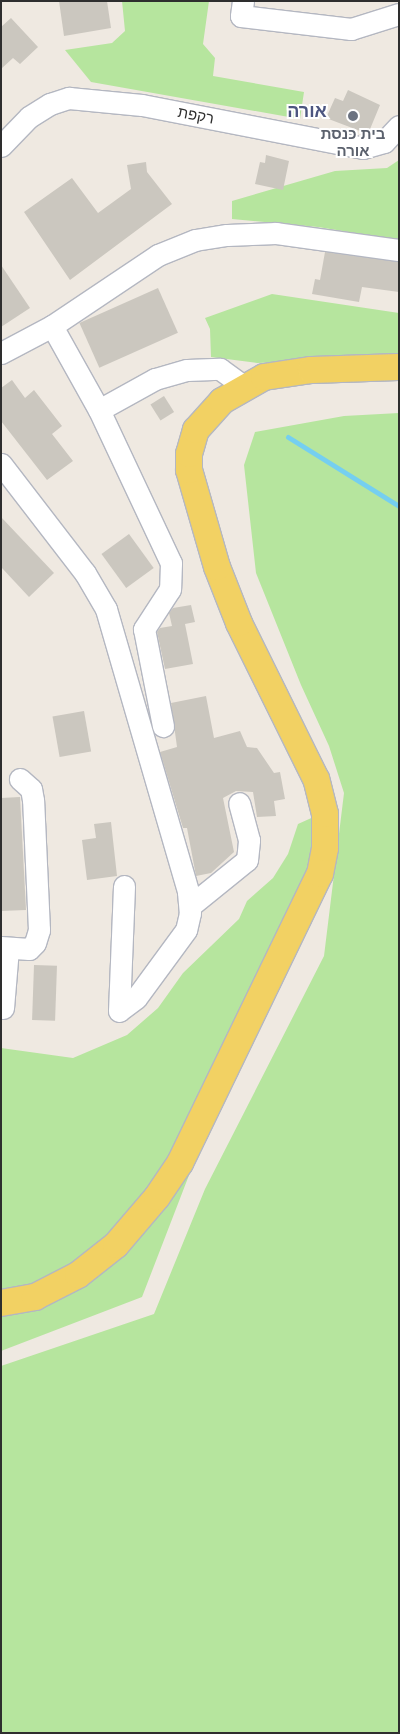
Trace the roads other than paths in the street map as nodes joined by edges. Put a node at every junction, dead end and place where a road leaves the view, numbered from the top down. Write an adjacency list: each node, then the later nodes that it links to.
1 (243, 1): 2 (street)
2 (399, 14)
3 (399, 126): 4 (street, רקפת)
4 (1, 146)
5 (399, 250): 6 (street)
6 (52, 326): 7 (street); 10 (street)
7 (1, 353)
8 (399, 367): 9 (main road)
9 (243, 386): 10 (street); 19 (main road)
10 (99, 410): 12 (street)
11 (1, 464): 16 (street)
12 (163, 726)
13 (20, 779): 17 (street)
14 (239, 803): 16 (street)
15 (124, 886): 16 (street)
16 (190, 906)
17 (4, 948): 18 (street)
18 (3, 1008)
19 (1, 1303)

